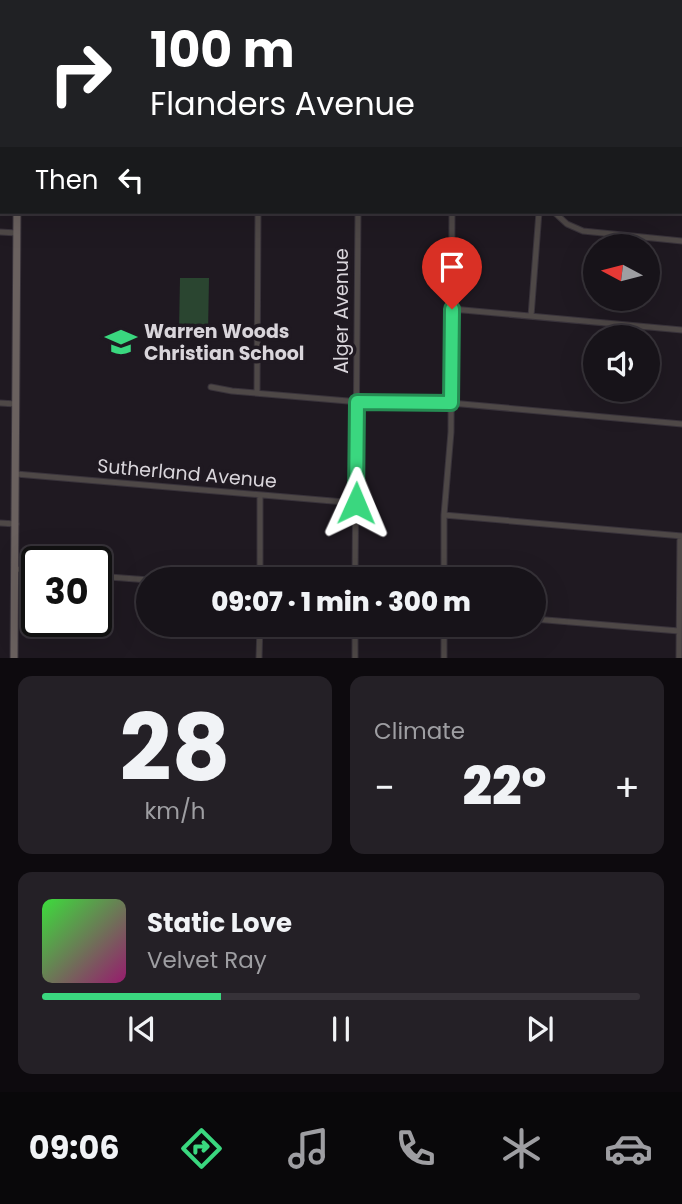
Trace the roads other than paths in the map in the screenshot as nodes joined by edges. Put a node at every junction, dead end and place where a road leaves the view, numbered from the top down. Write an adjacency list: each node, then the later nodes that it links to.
1 (17, 214): 8 (main road)
2 (258, 214): 14 (street)
3 (358, 214): 15 (street, Alger Avenue)
4 (452, 214): 10 (street)
5 (539, 214): 11 (street)
6 (556, 214): 9 (street)
7 (0, 232): 8 (street)
8 (17, 233): 18 (main road)
9 (682, 241)
10 (452, 309): 11 (street); 17 (street)
11 (531, 316): 12 (street)
12 (682, 330)
13 (211, 387): 14 (street)
14 (257, 393): 15 (street)
15 (357, 402): 17 (street); 22 (street, Alger Avenue)
16 (0, 403): 18 (street)
17 (451, 403): 19 (street); 23 (street)
18 (16, 404): 20 (main road)
19 (682, 424)
20 (16, 474): 21 (street, Sutherland Avenue); 25 (main road)
21 (260, 495): 22 (street, Sutherland Avenue); 27 (street)
22 (356, 503): 28 (street, Alger Avenue)
23 (444, 516): 26 (street); 29 (street)
24 (0, 523): 25 (street)
25 (16, 524): 30 (main road)
26 (681, 536): 35 (street)
27 (260, 567)
28 (355, 567)
29 (444, 567)
30 (16, 569): 31 (street); 39 (main road)
31 (21, 569)
32 (112, 577): 33 (street)
33 (136, 579)
34 (546, 620): 35 (street)
35 (679, 631): 43 (street)
36 (260, 637): 40 (street)
37 (355, 637): 41 (street)
38 (444, 637): 42 (street)
39 (14, 658)
40 (259, 658)
41 (355, 658)
42 (444, 658)
43 (679, 658)

